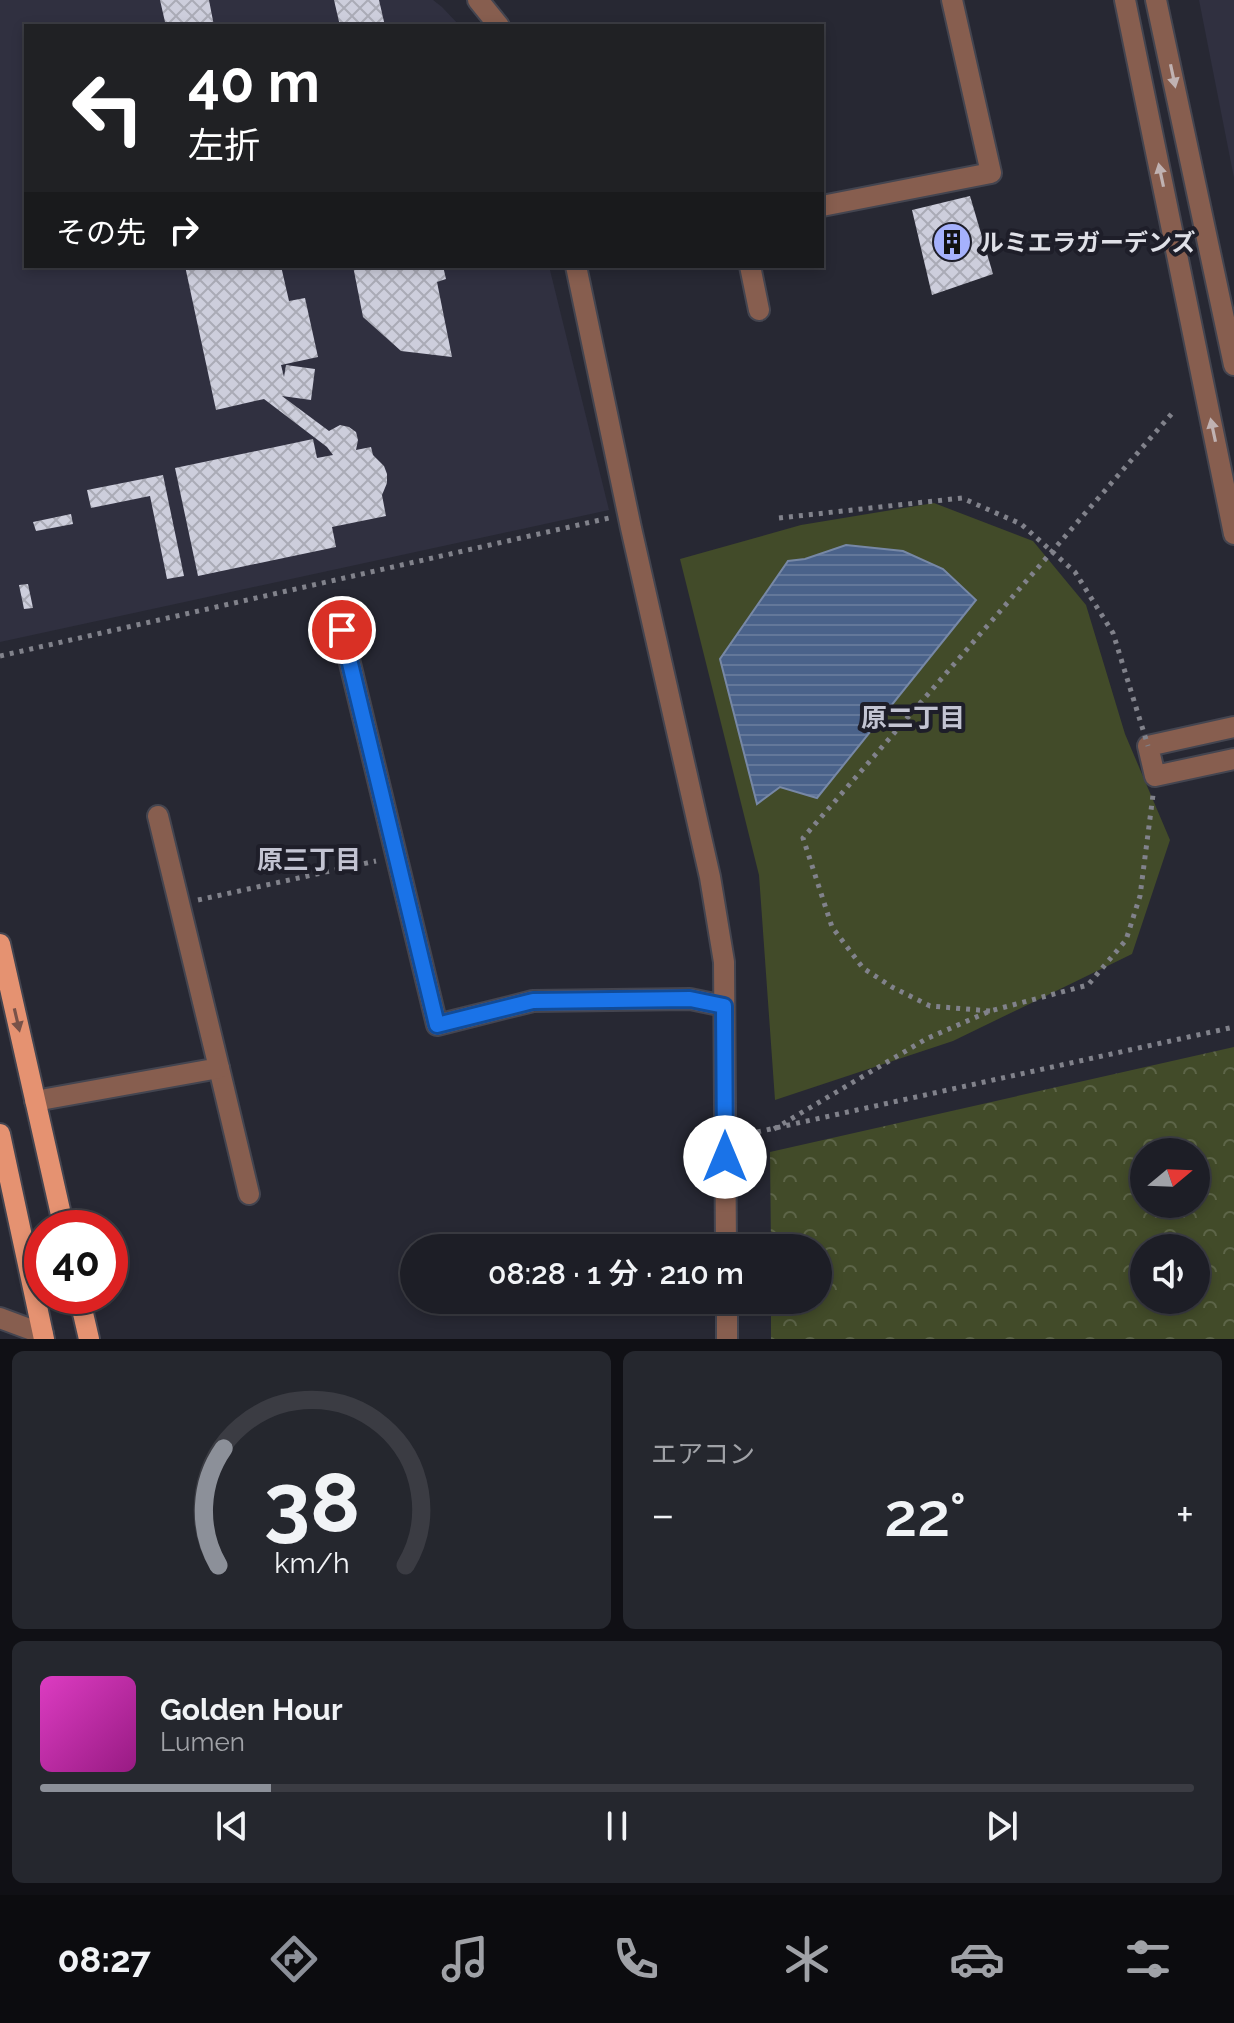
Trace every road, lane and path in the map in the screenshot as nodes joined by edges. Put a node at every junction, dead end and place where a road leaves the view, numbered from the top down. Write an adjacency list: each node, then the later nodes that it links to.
1 (478, 0): 5 (street)
2 (952, 0): 6 (street)
3 (1125, 0): 14 (street, one-way to 3)
4 (1156, 0): 10 (street, one-way to 10)
5 (497, 24)
6 (824, 206)
7 (576, 268): 25 (street)
8 (750, 268): 9 (street)
9 (759, 310)
10 (1234, 365)
11 (1174, 411): 26 (path)
12 (610, 518): 16 (path)
13 (779, 518): 18 (path, bridge)
14 (1234, 534)
15 (342, 630): 22 (street)
16 (0, 656)
17 (1234, 727): 18 (street)
18 (1148, 746): 20 (street)
19 (1234, 759): 20 (street)
20 (1155, 776): 26 (path)
21 (158, 816): 23 (street)
22 (396, 857): 23 (path); 25 (street)
23 (179, 904): 28 (street)
24 (0, 944): 29 (main road, one-way to 29)
25 (724, 1006): 35 (street)
26 (990, 1011): 30 (path)
27 (1234, 1027): 30 (path)
28 (219, 1068): 29 (street); 33 (street)
29 (35, 1101): 34 (main road)
30 (774, 1129): 31 (path)
31 (757, 1132)
32 (0, 1134): 39 (main road)
33 (249, 1194)
34 (60, 1210)
35 (726, 1234)
36 (83, 1314): 40 (main road)
37 (727, 1314): 41 (street)
38 (0, 1318): 39 (street)
39 (44, 1337)
40 (89, 1339)
41 (727, 1339)

